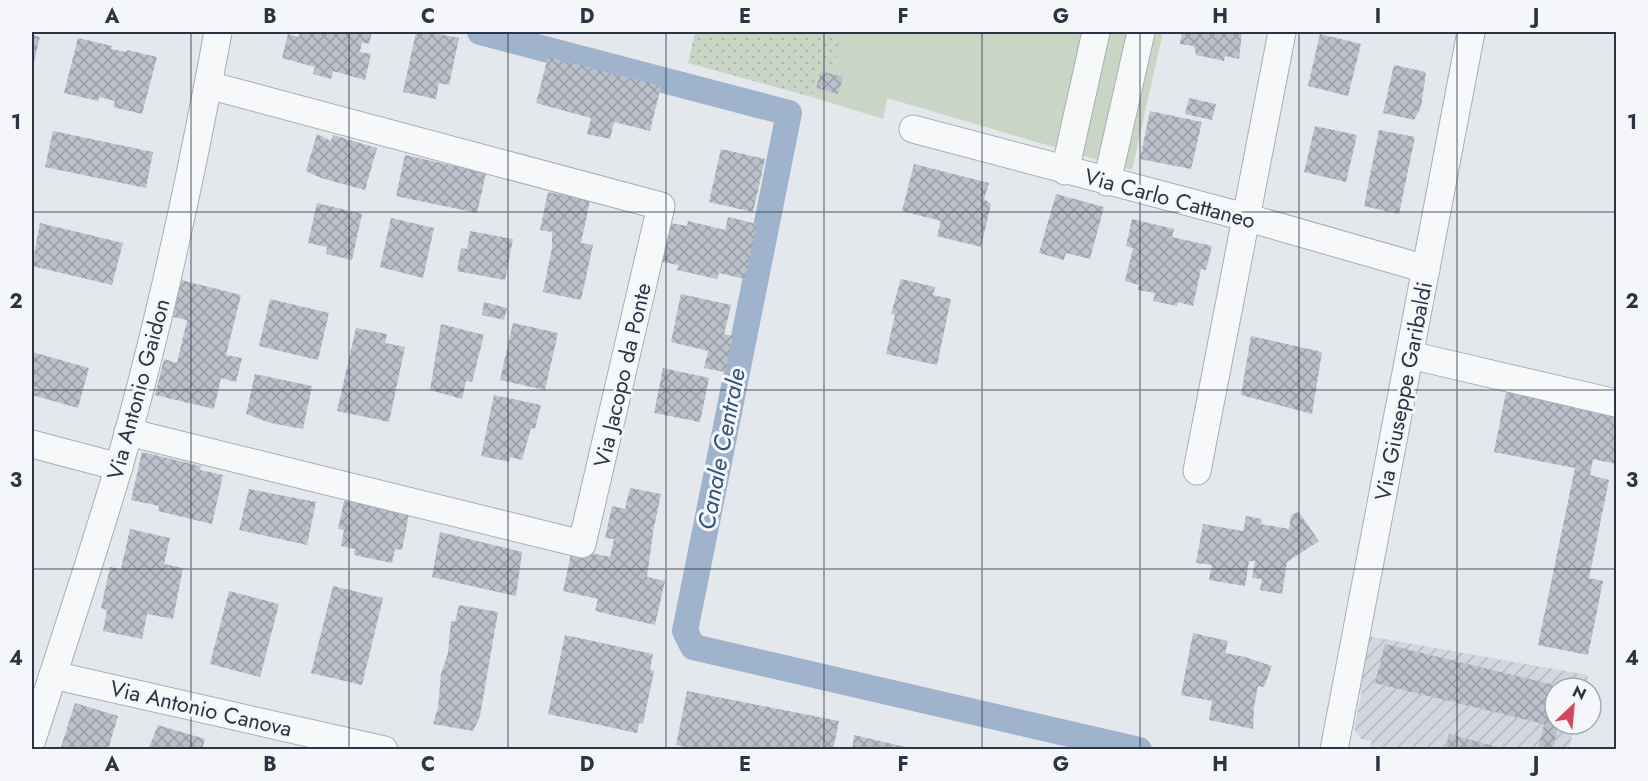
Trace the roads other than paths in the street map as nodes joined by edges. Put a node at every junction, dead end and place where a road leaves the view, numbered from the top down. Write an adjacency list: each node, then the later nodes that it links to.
1 (218, 32): 6 (street, Via Antonio Gaidon)
2 (1096, 32): 8 (street)
3 (1141, 32): 9 (street, Via Carlo Cattaneo)
4 (1282, 32): 10 (street)
5 (1471, 32): 11 (street, Via Giuseppe Garibaldi)
6 (208, 85): 14 (street, Via Antonio Gaidon); 14 (street, Via Jacopo da Ponte)
7 (913, 129): 8 (street, Via Carlo Cattaneo)
8 (1065, 171): 9 (street, Via Carlo Cattaneo)
9 (1107, 182): 10 (street, Via Carlo Cattaneo)
10 (1245, 217): 11 (street, Via Carlo Cattaneo); 17 (street)
11 (1426, 269): 12 (street, Via Giuseppe Garibaldi)
12 (1410, 355): 13 (street); 21 (street, Via Giuseppe Garibaldi)
13 (1617, 403)
14 (128, 432): 16 (street, Via Antonio Gaidon)
15 (32, 444): 16 (street)
16 (119, 466): 18 (street, Via Antonio Gaidon)
17 (1197, 471)
18 (53, 675): 19 (street, Via Antonio Gaidon); 20 (street, Via Antonio Canova)
19 (32, 740)
20 (384, 750)
21 (1334, 750)

